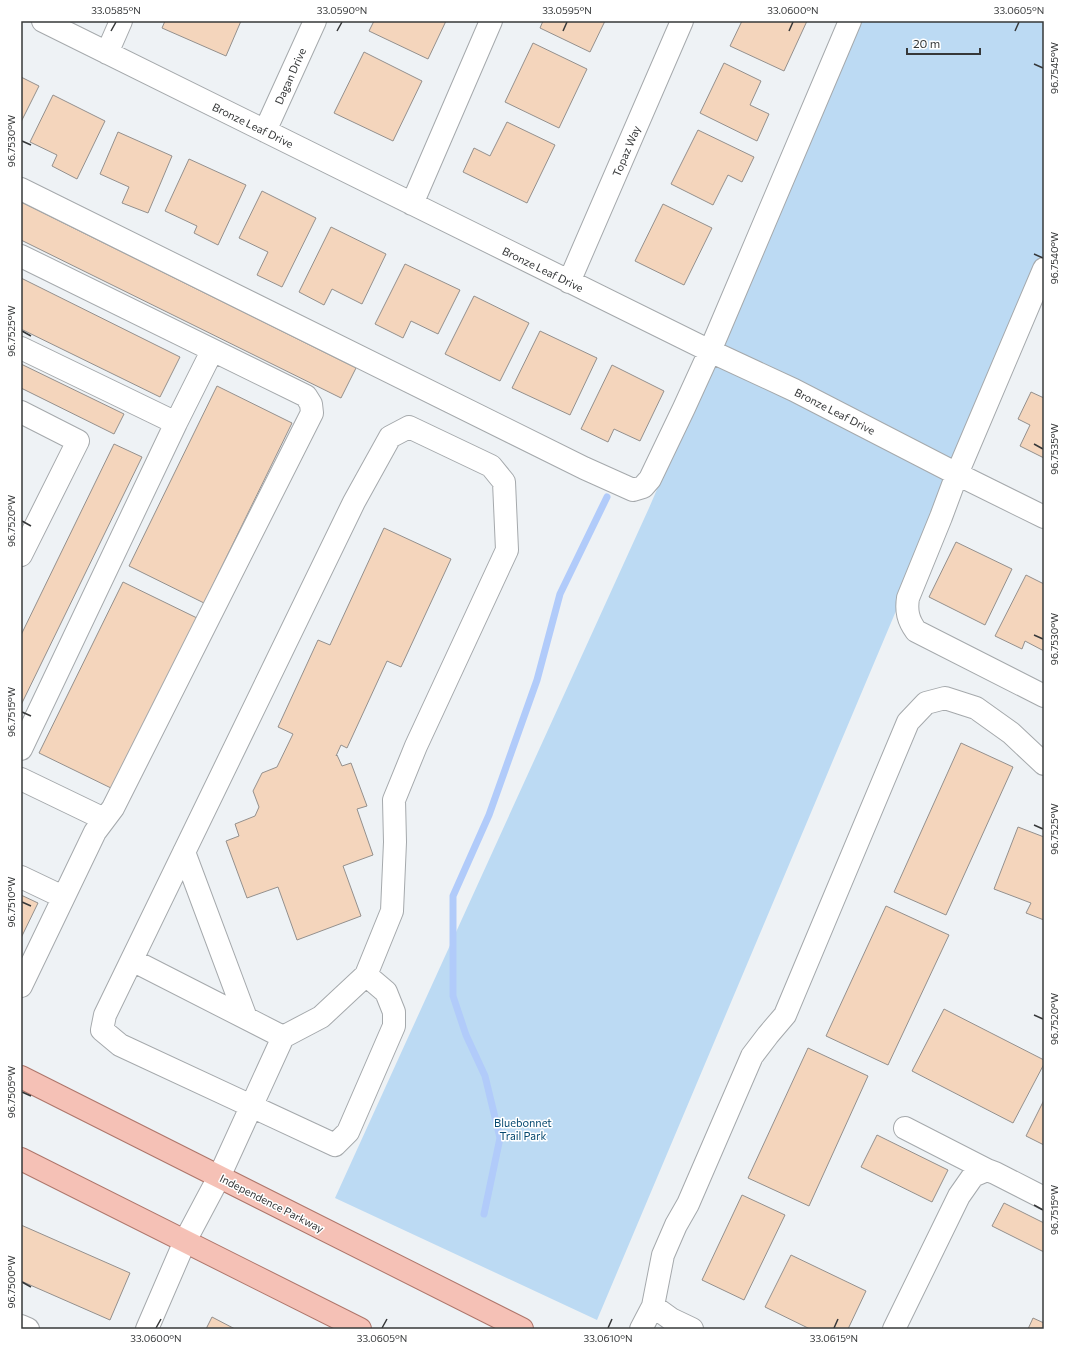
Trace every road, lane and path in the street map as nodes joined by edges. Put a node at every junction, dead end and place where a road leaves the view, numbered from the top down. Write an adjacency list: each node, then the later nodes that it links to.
1 (43, 21): 7 (street, Bronze Leaf Drive)
2 (122, 21): 7 (street)
3 (315, 21): 8 (street, Dagan Drive)
4 (491, 21): 10 (street)
5 (682, 21): 13 (street, Topaz Way)
6 (850, 21): 16 (street)
7 (107, 53): 8 (street, Bronze Leaf Drive)
8 (265, 131): 10 (street, Bronze Leaf Drive)
9 (21, 188): 16 (street)
10 (412, 204): 13 (street, Bronze Leaf Drive)
11 (21, 256): 15 (street)
12 (1044, 269): 19 (street)
13 (569, 282): 16 (street, Bronze Leaf Drive)
14 (21, 348): 18 (street)
15 (212, 351): 18 (street); 26 (street)
16 (710, 352): 19 (street, Bronze Leaf Drive)
17 (21, 412): 21 (street)
18 (176, 423): 23 (street)
19 (957, 474): 20 (street, Bronze Leaf Drive); 22 (street)
20 (1044, 517)
21 (21, 555)
22 (1044, 696)
23 (21, 749)
24 (1044, 764): 43 (street)
25 (21, 780): 26 (street)
26 (104, 820): 29 (street)
27 (184, 852): 30 (street); 31 (street); 33 (street)
28 (21, 877): 29 (street)
29 (63, 897): 32 (street)
30 (132, 960): 33 (street); 36 (street)
31 (366, 975): 34 (street); 36 (street)
32 (21, 986)
33 (246, 1018): 34 (street)
34 (283, 1036): 36 (street)
35 (21, 1077): 40 (main road, Independence Parkway)
36 (251, 1107): 40 (street)
37 (905, 1128): 39 (street)
38 (21, 1159): 42 (main road)
39 (987, 1170): 41 (street); 51 (street)
40 (219, 1177): 42 (street); 48 (main road, Independence Parkway)
41 (1044, 1198)
42 (185, 1241): 46 (street); 47 (main road)
43 (653, 1306): 49 (street); 50 (street)
44 (21, 1326): 45 (street)
45 (28, 1329)
46 (147, 1329)
47 (360, 1329)
48 (522, 1329)
49 (641, 1329)
50 (692, 1329)
51 (894, 1329)

